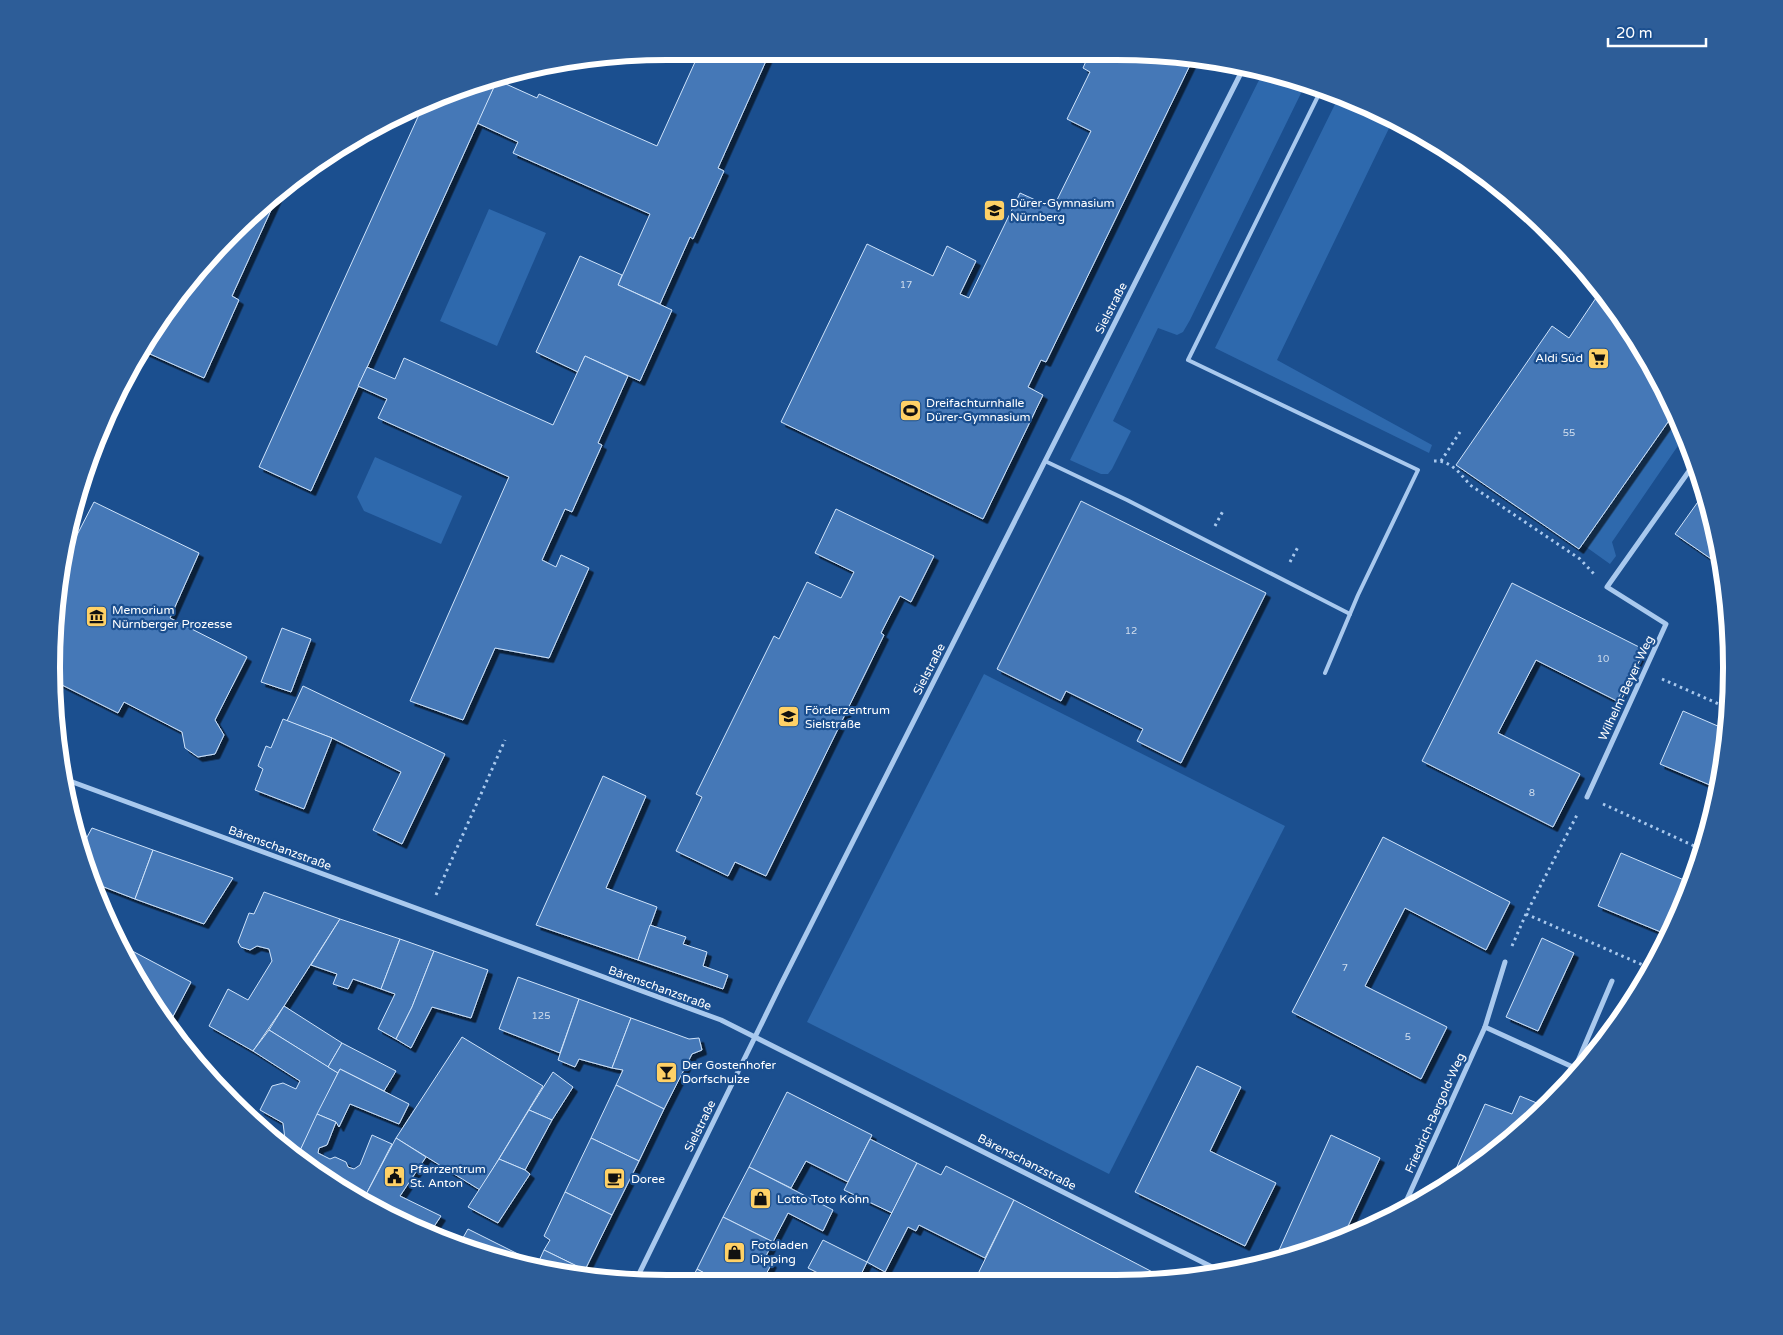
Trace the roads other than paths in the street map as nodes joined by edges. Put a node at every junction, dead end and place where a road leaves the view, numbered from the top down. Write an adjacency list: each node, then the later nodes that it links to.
1 (1241, 74): 3 (street, Sielstraße)
2 (1319, 95): 5 (lane)
3 (1045, 461): 5 (lane); 12 (street, Sielstraße)
4 (1690, 470): 8 (street, Wilhelm-Beyer-Weg)
5 (1350, 614): 6 (lane)
6 (1325, 673)
7 (71, 782): 12 (street, Bärenschanzstraße)
8 (1587, 797)
9 (1505, 962): 11 (street, Friedrich-Bergold-Weg)
10 (1612, 981): 13 (street)
11 (1485, 1028): 14 (street); 15 (street, Friedrich-Bergold-Weg)
12 (755, 1037): 16 (street, Bärenschanzstraße); 17 (street, Sielstraße)
13 (1578, 1060)
14 (1573, 1067)
15 (1407, 1200)
16 (1212, 1267)
17 (639, 1274)

